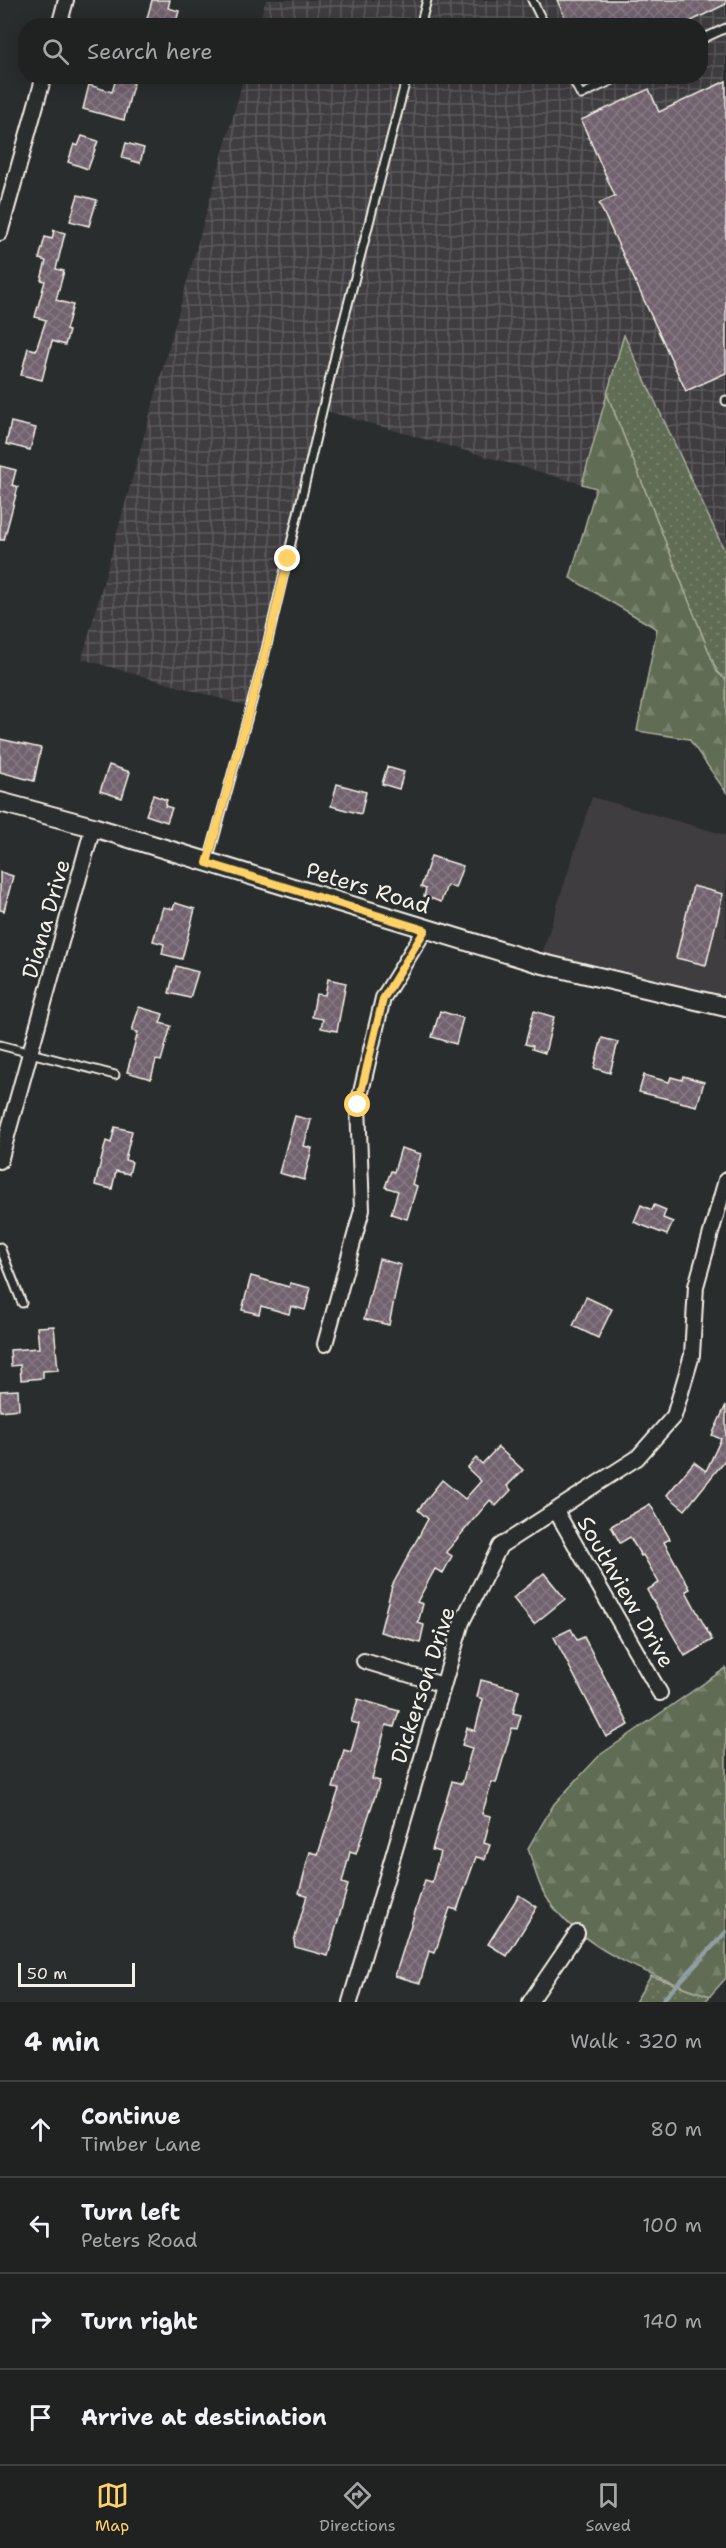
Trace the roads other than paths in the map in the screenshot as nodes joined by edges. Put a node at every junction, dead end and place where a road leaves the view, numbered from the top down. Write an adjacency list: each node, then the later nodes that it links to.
1 (66, 0): 4 (street)
2 (427, 0): 5 (lane)
3 (532, 0): 6 (lane)
4 (61, 18)
5 (422, 18)
6 (541, 18)
7 (726, 28): 8 (lane)
8 (708, 36)
9 (42, 84): 13 (street)
10 (405, 84): 16 (lane)
11 (575, 84): 12 (lane)
12 (604, 84)
13 (0, 233)
14 (0, 802): 15 (street, Peters Road)
15 (93, 827): 16 (street, Peters Road); 20 (street, Diana Drive)
16 (207, 863): 17 (street, Peters Road)
17 (425, 930): 18 (street, Peters Road); 27 (street)
18 (726, 1007)
19 (0, 1045): 20 (lane)
20 (30, 1052): 21 (lane); 22 (street, Diana Drive)
21 (115, 1075)
22 (0, 1161)
23 (726, 1180): 24 (street, Dickerson Drive)
24 (720, 1229): 28 (street, Dickerson Drive)
25 (0, 1247): 26 (lane)
26 (22, 1303)
27 (325, 1344)
28 (556, 1511): 30 (street, Dickerson Drive); 31 (street, Southview Drive)
29 (364, 1661): 30 (street)
30 (443, 1685): 33 (street, Dickerson Drive)
31 (660, 1693)
32 (577, 1933): 34 (street)
33 (350, 2002)
34 (530, 2002)

